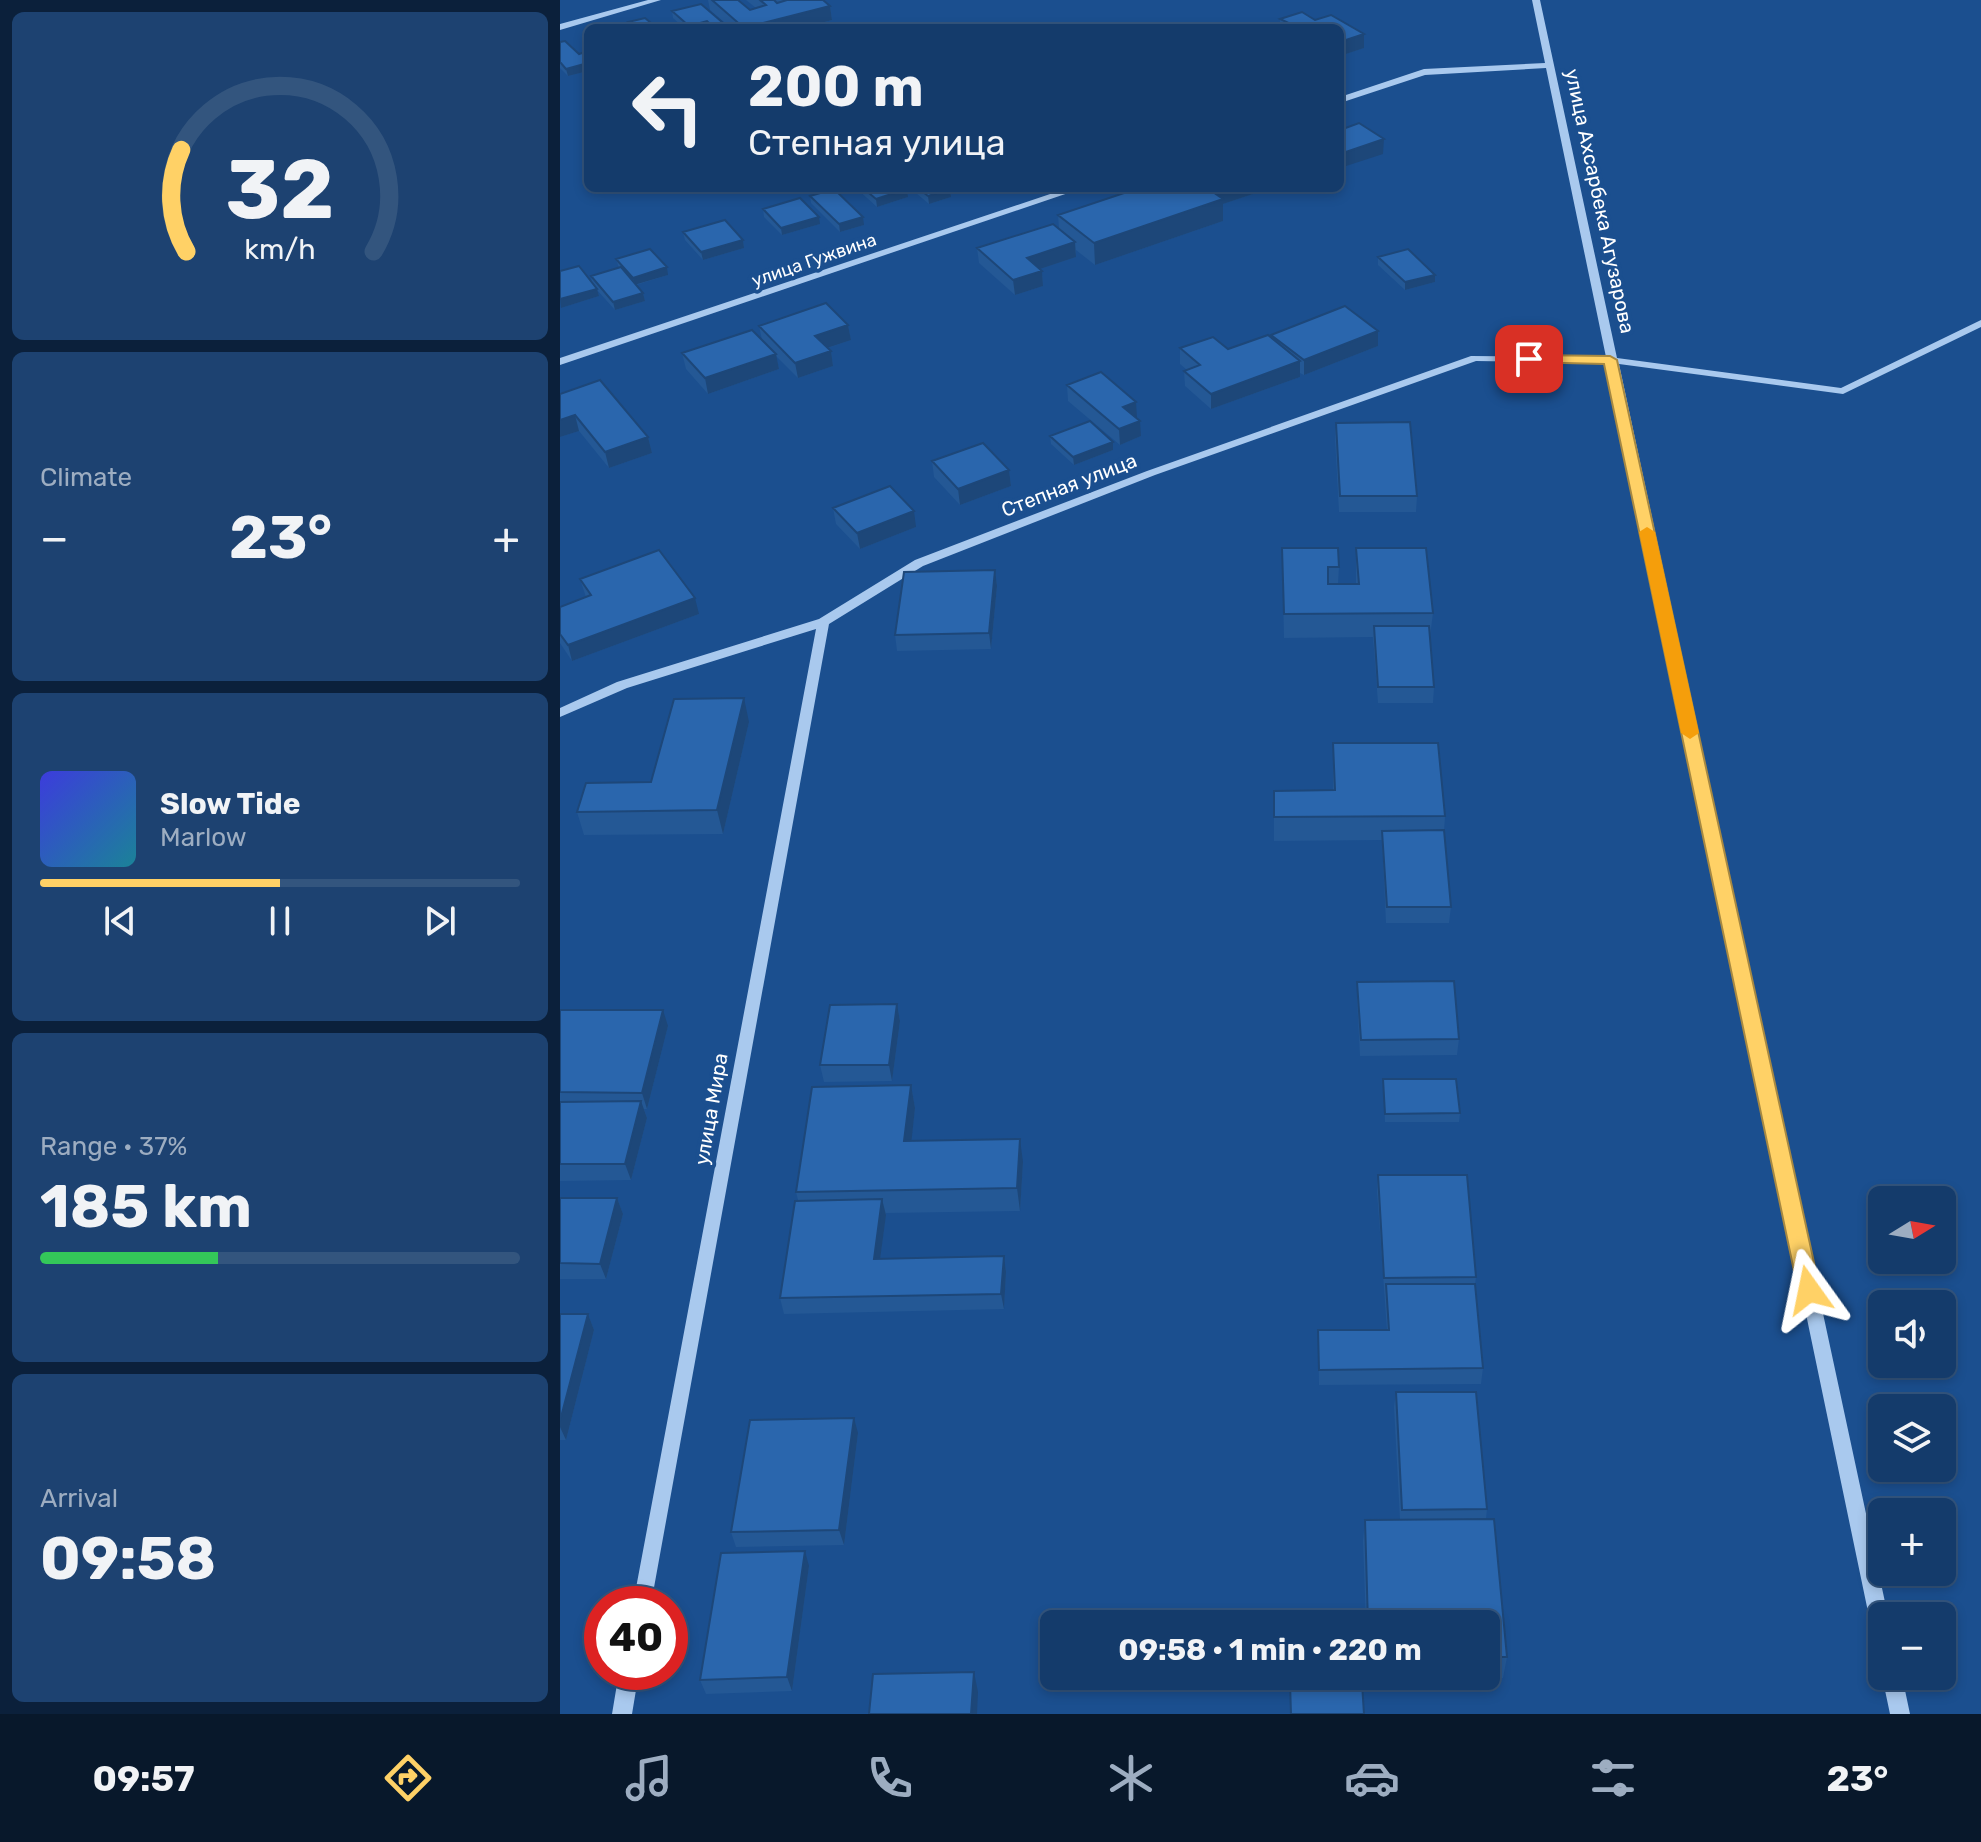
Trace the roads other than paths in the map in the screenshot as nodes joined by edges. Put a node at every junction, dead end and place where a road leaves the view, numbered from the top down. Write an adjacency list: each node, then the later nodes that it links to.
1 (657, 0): 3 (street)
2 (1536, 0): 4 (street, улица Ахсарбека Агузарова)
3 (560, 27)
4 (1549, 65): 5 (street); 8 (street, улица Ахсарбека Агузарова)
5 (1344, 99)
6 (1066, 192): 9 (street, улица Гужвина)
7 (1981, 323): 8 (street, Степная улица)
8 (1610, 360): 10 (street, Степная улица); 13 (street, улица Ахсарбека Агузарова)
9 (560, 362)
10 (823, 622): 11 (street, Степная улица); 12 (street, улица Мира)
11 (560, 713)
12 (645, 1586)
13 (1876, 1602)
14 (626, 1690): 16 (street)
15 (1895, 1690): 17 (street)
16 (622, 1714)
17 (1900, 1714)

